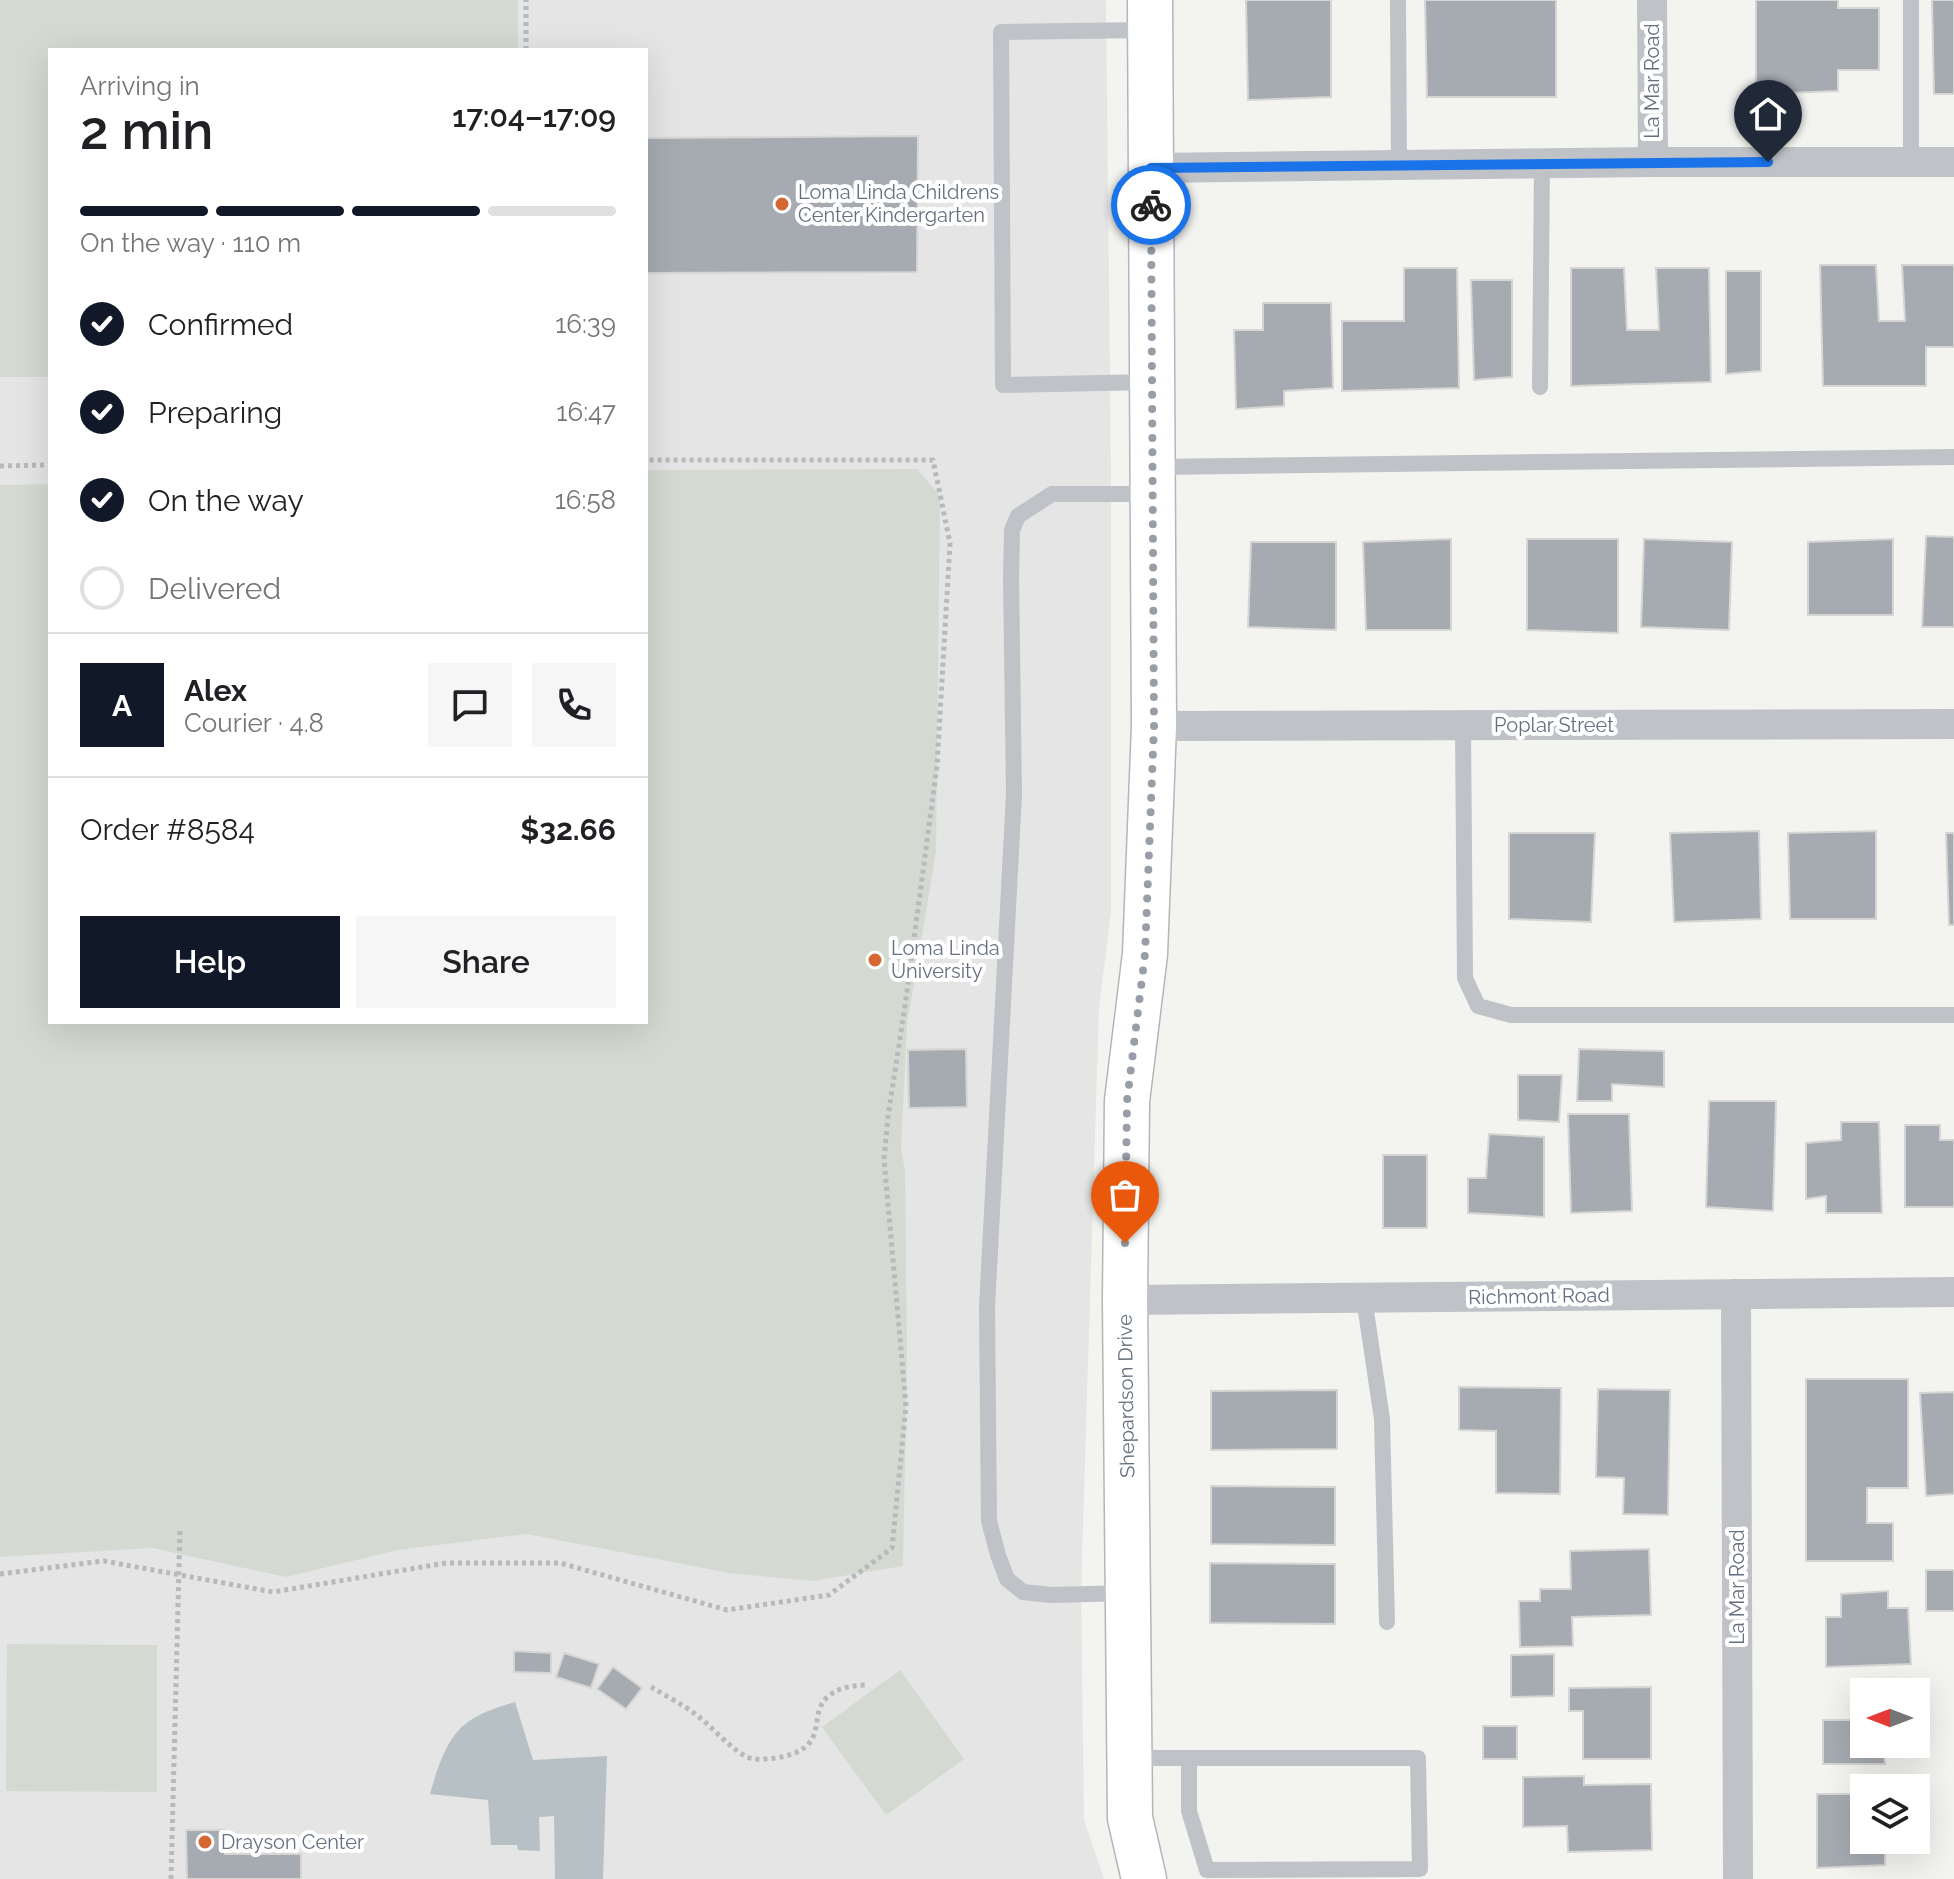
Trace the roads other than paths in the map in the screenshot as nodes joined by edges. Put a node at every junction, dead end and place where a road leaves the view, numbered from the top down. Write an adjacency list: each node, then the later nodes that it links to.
1 (1398, 0): 9 (lane)
2 (1652, 0): 6 (street, La Mar Road)
3 (1911, 0): 5 (lane)
4 (1150, 15): 10 (street, Shepardson Drive); 11 (lane)
5 (1911, 161): 6 (street); 7 (street)
6 (1653, 162): 8 (street)
7 (1954, 162)
8 (1542, 163): 9 (street); 12 (lane)
9 (1399, 165): 10 (street)
10 (1151, 168): 11 (street, Shepardson Drive)
11 (1152, 382): 14 (street, Shepardson Drive)
12 (1540, 387)
13 (1954, 457): 14 (lane)
14 (1152, 481): 17 (street, Shepardson Drive); 23 (lane)
15 (1954, 724): 16 (street, Poplar Street)
16 (1463, 725): 17 (street, Poplar Street); 18 (lane)
17 (1154, 726): 22 (street, Shepardson Drive)
18 (1954, 1015)
19 (1954, 1292): 20 (street, Richmont Road)
20 (1736, 1294): 21 (street, Richmont Road); 28 (street, La Mar Road)
21 (1364, 1298): 22 (street, Richmont Road); 24 (lane)
22 (1125, 1300): 23 (street, Shepardson Drive)
23 (1128, 1593): 25 (street, Shepardson Drive)
24 (1387, 1622)
25 (1129, 1758): 26 (lane); 27 (street, Shepardson Drive)
26 (1189, 1758): 26 (lane)
27 (1144, 1879)
28 (1738, 1879)

